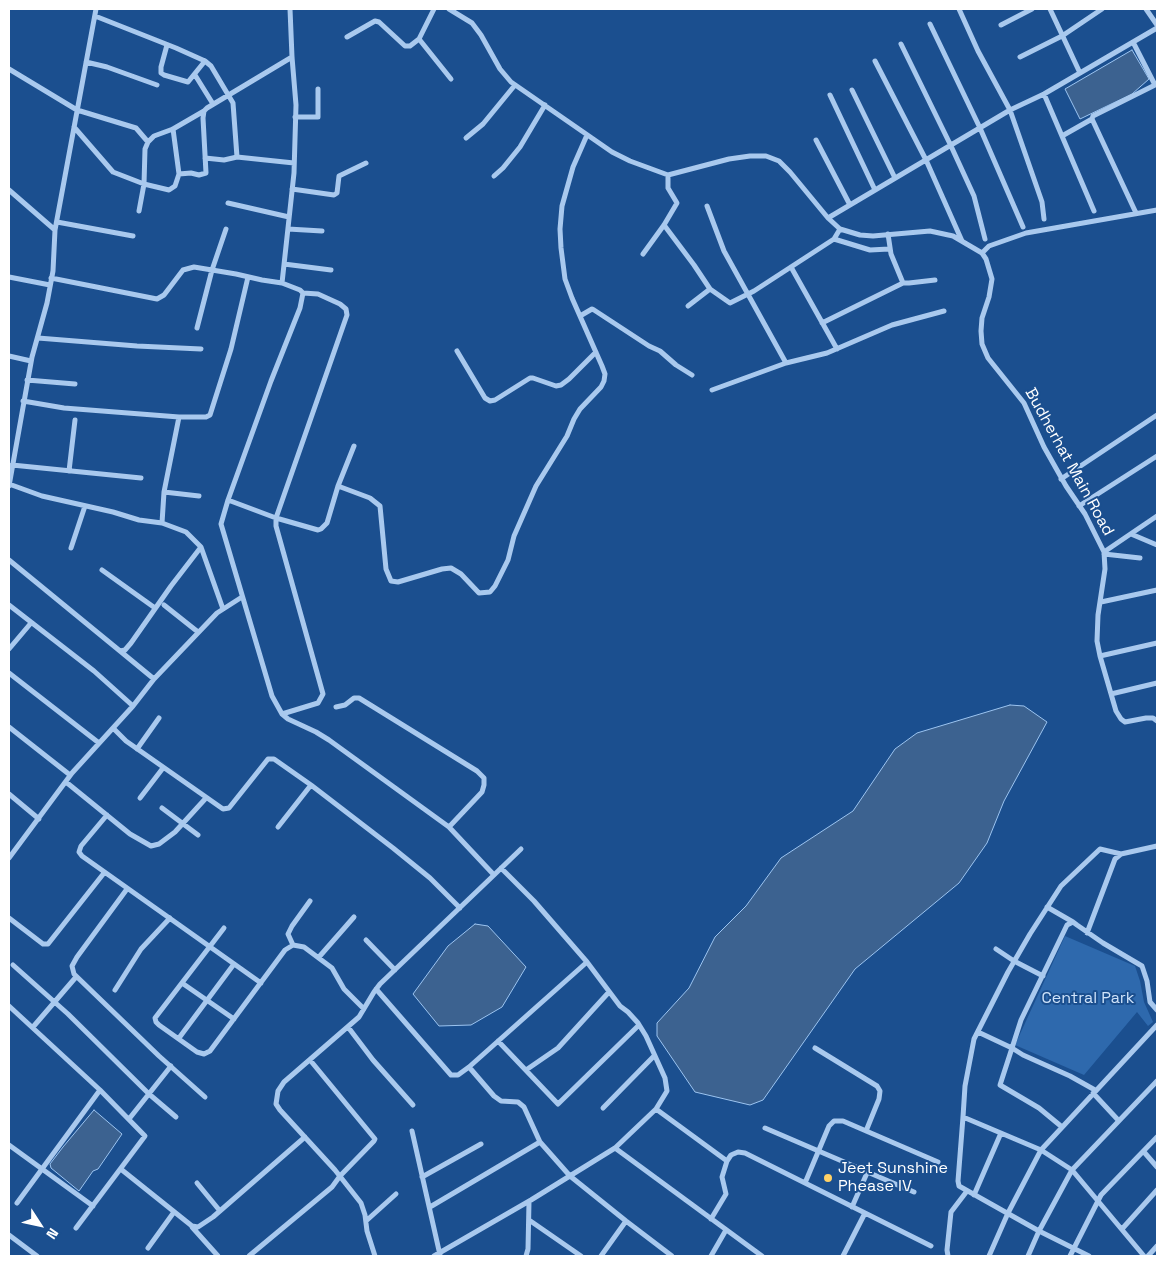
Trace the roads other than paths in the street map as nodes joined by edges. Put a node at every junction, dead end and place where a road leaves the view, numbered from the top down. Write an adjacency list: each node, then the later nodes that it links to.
1 (96, 9): 10 (street)
2 (290, 9): 20 (street)
3 (434, 9): 16 (street)
4 (449, 9): 30 (street)
5 (959, 9): 40 (street)
6 (1032, 9): 12 (street)
7 (1050, 9): 15 (street)
8 (1102, 9): 15 (street)
9 (1146, 9): 13 (street)
10 (95, 16): 19 (street); 24 (street)
11 (930, 24): 46 (street)
12 (1001, 25)
13 (1157, 27): 17 (street)
14 (347, 36): 16 (street)
15 (1062, 36): 21 (street); 26 (street)
16 (419, 39): 28 (street)
17 (1134, 42): 26 (street); 31 (street)
18 (901, 44): 52 (street)
19 (167, 45): 22 (street); 27 (street)
20 (292, 57): 35 (street); 42 (street)
21 (1020, 57)
22 (205, 61): 27 (street); 35 (street)
23 (875, 61): 55 (street)
24 (86, 62): 29 (street); 39 (street)
25 (9, 69): 39 (street)
26 (1080, 73): 34 (street)
27 (195, 76): 37 (street)
28 (451, 79)
29 (157, 85)
30 (515, 85): 38 (street); 49 (street)
31 (1156, 85): 43 (street)
32 (318, 89): 42 (street)
33 (852, 90): 61 (street)
34 (1044, 94): 40 (street); 48 (street)
35 (228, 95): 37 (street); 53 (street)
36 (830, 95): 65 (street)
37 (213, 104): 41 (street)
38 (545, 105): 47 (street); 60 (street)
39 (77, 110): 44 (street); 51 (street)
40 (1010, 110): 46 (street); 75 (street)
41 (204, 111): 45 (street); 54 (street)
42 (295, 117): 56 (street)
43 (1092, 119): 48 (street); 72 (street)
44 (74, 127): 62 (street); 76 (street)
45 (173, 128): 51 (street); 58 (street)
46 (980, 128): 52 (street); 78 (street)
47 (587, 135): 59 (street); 108 (street)
48 (1062, 136): 71 (street)
49 (466, 138)
50 (816, 140): 67 (street)
51 (148, 142): 62 (street)
52 (951, 146): 55 (street); 87 (street)
53 (237, 157): 54 (street); 56 (street)
54 (205, 158): 58 (street)
55 (926, 160): 61 (street); 88 (street)
56 (294, 163): 63 (street)
57 (366, 163): 63 (street)
58 (179, 174): 62 (street)
59 (668, 175): 74 (street); 77 (street)
60 (494, 176)
61 (895, 178): 65 (street)
62 (144, 184): 69 (street)
63 (292, 189): 73 (street)
64 (9, 190): 82 (street)
65 (875, 190): 67 (street)
66 (228, 203): 73 (street)
67 (850, 204): 74 (street)
68 (707, 206): 105 (street)
69 (139, 210)
70 (1157, 210): 72 (street)
71 (1094, 211)
72 (1136, 213): 90 (street)
73 (289, 217): 80 (street)
74 (828, 218): 81 (street)
75 (1044, 219)
76 (57, 222): 82 (street); 85 (street)
77 (664, 224): 91 (street); 103 (street)
78 (1023, 227)
79 (226, 228): 94 (street)
80 (288, 229): 83 (street); 92 (street)
81 (840, 229): 84 (street); 86 (street)
82 (55, 230): 98 (street)
83 (322, 231)
84 (888, 234): 88 (street); 89 (street)
85 (134, 236)
86 (834, 239): 89 (street); 93 (street)
87 (985, 239)
88 (962, 241): 90 (street)
89 (889, 249): 101 (street)
90 (982, 253): 132 (street, Budherhat Main Road)
91 (643, 254)
92 (284, 264): 95 (street); 100 (street)
93 (791, 267): 105 (street); 109 (street)
94 (212, 270): 97 (street); 98 (street); 110 (street)
95 (331, 270)
96 (9, 277): 102 (street)
97 (248, 277): 100 (street); 125 (street)
98 (51, 278): 102 (street)
99 (935, 280): 101 (street)
100 (282, 283): 104 (street)
101 (903, 283): 109 (street)
102 (50, 285): 111 (street)
103 (710, 289): 105 (street); 106 (street)
104 (303, 293): 137 (street); 141 (street)
105 (748, 293): 118 (street)
106 (688, 306)
107 (944, 311): 113 (street)
108 (580, 316): 115 (street); 119 (street)
109 (822, 323): 113 (street)
110 (198, 328)
111 (38, 338): 112 (street); 117 (street)
112 (201, 349)
113 (836, 349): 118 (street)
114 (457, 351): 115 (street)
115 (596, 352): 134 (street)
116 (9, 356): 117 (street)
117 (31, 361): 120 (street)
118 (786, 363): 122 (street)
119 (692, 375)
120 (27, 380): 121 (street); 123 (street)
121 (75, 384)
122 (712, 390)
123 (23, 401): 125 (street); 129 (street)
124 (1157, 415): 132 (street)
125 (180, 417): 135 (street)
126 (76, 420): 130 (street)
127 (354, 446): 134 (street)
128 (1157, 456): 139 (street)
129 (12, 465): 130 (street); 133 (street)
130 (69, 471): 131 (street)
131 (140, 478)
132 (1061, 479): 139 (street, Budherhat Main Road)
133 (9, 485): 138 (street)
134 (338, 486): 141 (street)
135 (164, 492): 136 (street); 142 (street)
136 (199, 496)
137 (228, 500): 141 (street); 152 (street)
138 (85, 506): 142 (street); 146 (street)
139 (1079, 506): 147 (street, Budherhat Main Road)
140 (1157, 516): 143 (street)
141 (276, 518): 170 (street)
142 (162, 523): 145 (street)
143 (1131, 534): 144 (street); 147 (street)
144 (1157, 545)
145 (201, 547): 156 (street); 157 (street)
146 (71, 548)
147 (1104, 553): 148 (street); 153 (street, Budherhat Main Road)
148 (1140, 558)
149 (9, 560): 162 (street)
150 (102, 570): 156 (street)
151 (1157, 590): 153 (street)
152 (242, 597): 157 (street); 170 (street)
153 (1101, 602): 163 (street, Budherhat Main Road)
154 (9, 605): 158 (street)
155 (164, 605): 159 (street)
156 (155, 608): 162 (street)
157 (223, 609): 159 (street)
158 (31, 623): 161 (street); 168 (street)
159 (198, 632): 165 (street)
160 (1157, 643): 163 (street)
161 (9, 649)
162 (120, 651): 165 (street)
163 (1100, 656): 167 (street, Budherhat Main Road)
164 (9, 673): 175 (street)
165 (154, 679): 168 (street)
166 (1157, 683): 167 (street)
167 (1111, 694): 172 (street, Budherhat Main Road)
168 (133, 706): 174 (street)
169 (336, 707): 189 (street)
170 (282, 714): 189 (street)
171 (159, 718): 176 (street)
172 (1157, 720)
173 (9, 727): 178 (street)
174 (113, 728): 175 (street); 176 (street)
175 (99, 743): 178 (street)
176 (137, 749): 177 (street)
177 (163, 768): 182 (street); 183 (street)
178 (70, 775): 179 (street)
179 (66, 782): 185 (street); 186 (street)
180 (311, 785): 183 (street); 188 (street); 201 (street)
181 (9, 794): 186 (street)
182 (140, 798)
183 (206, 798): 187 (street)
184 (162, 808): 187 (street)
185 (107, 815): 187 (street); 196 (street)
186 (39, 819): 194 (street)
187 (183, 823): 190 (street)
188 (278, 827)
189 (449, 827): 197 (street)
190 (198, 835)
191 (1154, 847): 193 (street)
192 (521, 849): 195 (street)
193 (1121, 854): 200 (street); 207 (street)
194 (9, 856)
195 (501, 868): 197 (street); 214 (street)
196 (104, 873): 198 (street); 203 (street)
197 (494, 875): 201 (street)
198 (127, 889): 204 (street); 219 (street)
199 (310, 902): 209 (street)
200 (1047, 907): 205 (street); 213 (street)
201 (460, 908): 217 (street)
202 (354, 917): 212 (street)
203 (9, 918)
204 (170, 918): 210 (street); 223 (street)
205 (1073, 922): 207 (street); 218 (street)
206 (224, 928): 210 (street)
207 (1087, 933): 229 (street)
208 (366, 940): 217 (street)
209 (293, 945): 212 (street); 221 (street)
210 (210, 946): 215 (street); 220 (street)
211 (998, 950): 213 (street)
212 (319, 957): 228 (street)
213 (1014, 961): 218 (street); 235 (street)
214 (587, 962): 224 (street); 237 (street)
215 (234, 964): 221 (street); 225 (street)
216 (13, 965): 226 (street)
217 (395, 970): 222 (street)
218 (1043, 976): 239 (street)
219 (76, 977): 226 (street); 242 (street)
220 (182, 983): 225 (street); 236 (street)
221 (261, 983): 230 (street)
222 (376, 989): 228 (street); 243 (street)
223 (114, 990)
224 (609, 992): 232 (street); 244 (street)
225 (207, 1000): 230 (street); 236 (street)
226 (54, 1002): 233 (street); 248 (street)
227 (9, 1006): 233 (street)
228 (364, 1009): 234 (street)
229 (1157, 1010)
230 (234, 1019): 236 (street)
231 (1157, 1025): 247 (street)
232 (639, 1026): 240 (street); 244 (street)
233 (33, 1027): 246 (street)
234 (348, 1027): 241 (street); 250 (street)
235 (978, 1032): 239 (street); 254 (street)
236 (179, 1038)
237 (498, 1041): 243 (street); 244 (street)
238 (815, 1048): 260 (street)
239 (1012, 1048): 247 (street); 257 (street)
240 (654, 1056): 251 (street); 252 (street)
241 (310, 1060): 263 (street); 278 (street)
242 (171, 1066): 248 (street); 249 (street)
243 (469, 1067): 264 (street)
244 (526, 1070)
245 (1157, 1081): 256 (street)
246 (100, 1090): 255 (street); 274 (street)
247 (1094, 1092): 256 (street); 257 (street)
248 (149, 1094): 253 (street); 255 (street)
249 (206, 1097)
250 (413, 1105)
251 (603, 1108)
252 (656, 1109): 267 (street); 271 (street)
253 (176, 1117)
254 (962, 1117): 261 (street); 284 (street)
255 (129, 1119): 275 (street)
256 (1119, 1121): 276 (street)
257 (1062, 1127): 269 (street)
258 (765, 1128): 268 (street)
259 (412, 1131): 279 (street)
260 (866, 1131): 268 (street); 272 (street)
261 (1001, 1133): 269 (street); 287 (street)
262 (1157, 1137): 270 (street)
263 (305, 1138): 278 (street); 294 (street)
264 (540, 1142): 280 (street); 292 (street)
265 (482, 1144): 279 (street)
266 (9, 1145): 274 (street)
267 (616, 1148): 280 (street); 298 (street)
268 (819, 1150): 277 (street); 281 (street)
269 (1041, 1150): 276 (street); 297 (street)
270 (1144, 1152): 273 (street); 288 (street)
271 (727, 1161): 281 (street); 298 (street)
272 (938, 1162)
273 (1157, 1166)
274 (41, 1169): 289 (street); 291 (street)
275 (122, 1170): 291 (street); 295 (street)
276 (1072, 1170): 288 (street); 306 (street)
277 (868, 1173): 285 (street); 293 (street)
278 (340, 1176): 300 (street); 315 (street)
279 (422, 1176): 292 (street)
280 (570, 1176): 290 (street); 301 (street)
281 (805, 1182): 293 (street)
282 (197, 1183): 294 (street)
283 (1157, 1190): 304 (street)
284 (967, 1191): 287 (street); 324 (street)
285 (914, 1192)
286 (396, 1194): 300 (street)
287 (974, 1195): 297 (street)
288 (1098, 1201): 304 (street); 311 (street)
289 (17, 1202)
290 (529, 1202): 299 (street); 312 (street)
291 (93, 1206): 303 (street)
292 (430, 1207): 312 (street)
293 (852, 1207): 296 (street)
294 (220, 1211): 302 (street)
295 (174, 1212): 302 (street); 310 (street)
296 (865, 1213): 308 (street); 323 (street)
297 (1008, 1213): 306 (street); 325 (street)
298 (711, 1219): 305 (street)
299 (528, 1220): 317 (street); 318 (street)
300 (366, 1221): 316 (street)
301 (626, 1221): 319 (street); 320 (street)
302 (192, 1226): 314 (street)
303 (76, 1228)
304 (1122, 1229): 329 (street)
305 (726, 1230): 321 (street); 322 (street)
306 (1039, 1231): 311 (street); 326 (street)
307 (9, 1234): 313 (street)
308 (931, 1246)
309 (1157, 1246): 329 (street)
310 (148, 1248)
311 (1074, 1248): 327 (street); 328 (street)
312 (438, 1255)
313 (37, 1256)
314 (218, 1256)
315 (249, 1256)
316 (375, 1256)
317 (526, 1256)
318 (582, 1256)
319 (601, 1256)
320 (672, 1256)
321 (710, 1256)
322 (762, 1256)
323 (843, 1256)
324 (948, 1256)
325 (989, 1256)
326 (1028, 1256)
327 (1070, 1256)
328 (1088, 1256)
329 (1146, 1256)

